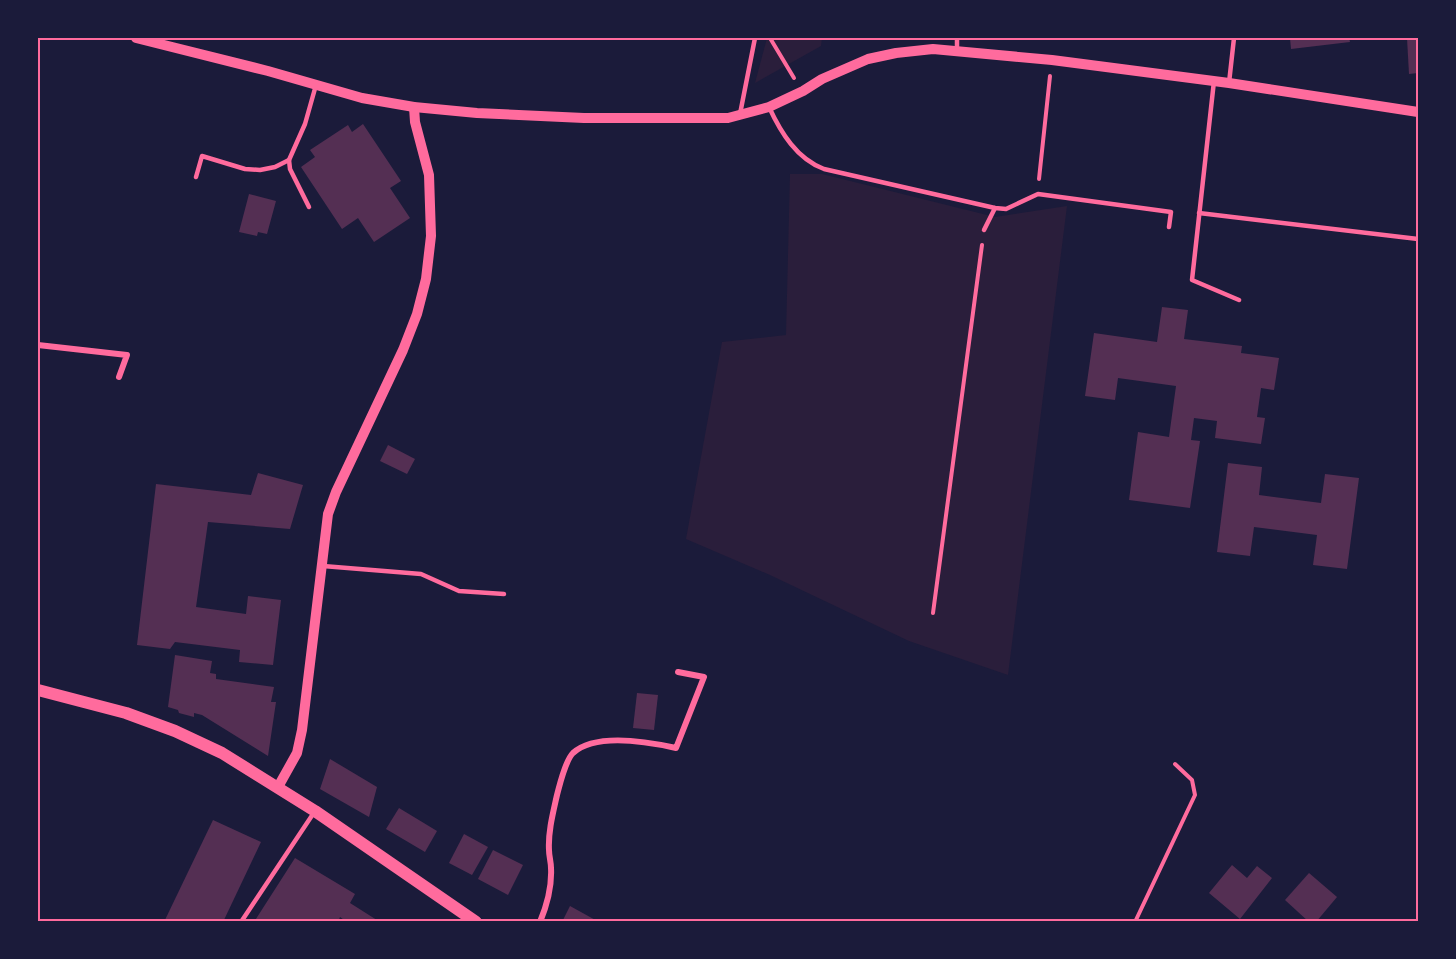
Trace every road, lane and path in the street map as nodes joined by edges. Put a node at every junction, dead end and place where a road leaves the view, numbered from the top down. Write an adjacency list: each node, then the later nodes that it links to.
1 (136, 38): 10 (street)
2 (755, 38): 15 (lane)
3 (769, 38): 11 (path)
4 (957, 38): 6 (lane)
5 (1234, 38): 9 (lane)
6 (957, 51): 7 (street); 11 (street)
7 (1052, 60): 8 (street); 18 (path)
8 (1214, 81): 9 (street); 21 (lane)
9 (1229, 83): 14 (street)
10 (316, 85): 12 (street); 16 (lane)
11 (803, 91): 13 (street)
12 (414, 107): 15 (street); 28 (street)
13 (768, 107): 15 (street); 20 (lane)
14 (1419, 112)
15 (740, 116)
16 (289, 160): 17 (lane); 19 (lane)
17 (196, 177)
18 (1038, 194): 20 (lane); 22 (lane)
19 (309, 207)
20 (995, 208): 23 (lane)
21 (1199, 213): 24 (lane); 25 (lane)
22 (1169, 228)
23 (984, 230): 30 (path)
24 (1419, 238)
25 (1239, 300)
26 (38, 345): 27 (street)
27 (119, 377)
28 (321, 566): 29 (lane); 34 (street)
29 (504, 594)
30 (933, 613)
31 (678, 672): 38 (street)
32 (38, 690): 34 (main road)
33 (1175, 764): 39 (path)
34 (278, 787): 35 (main road)
35 (315, 811): 36 (lane); 37 (main road)
36 (241, 921)
37 (476, 921)
38 (540, 921)
39 (1135, 921)

